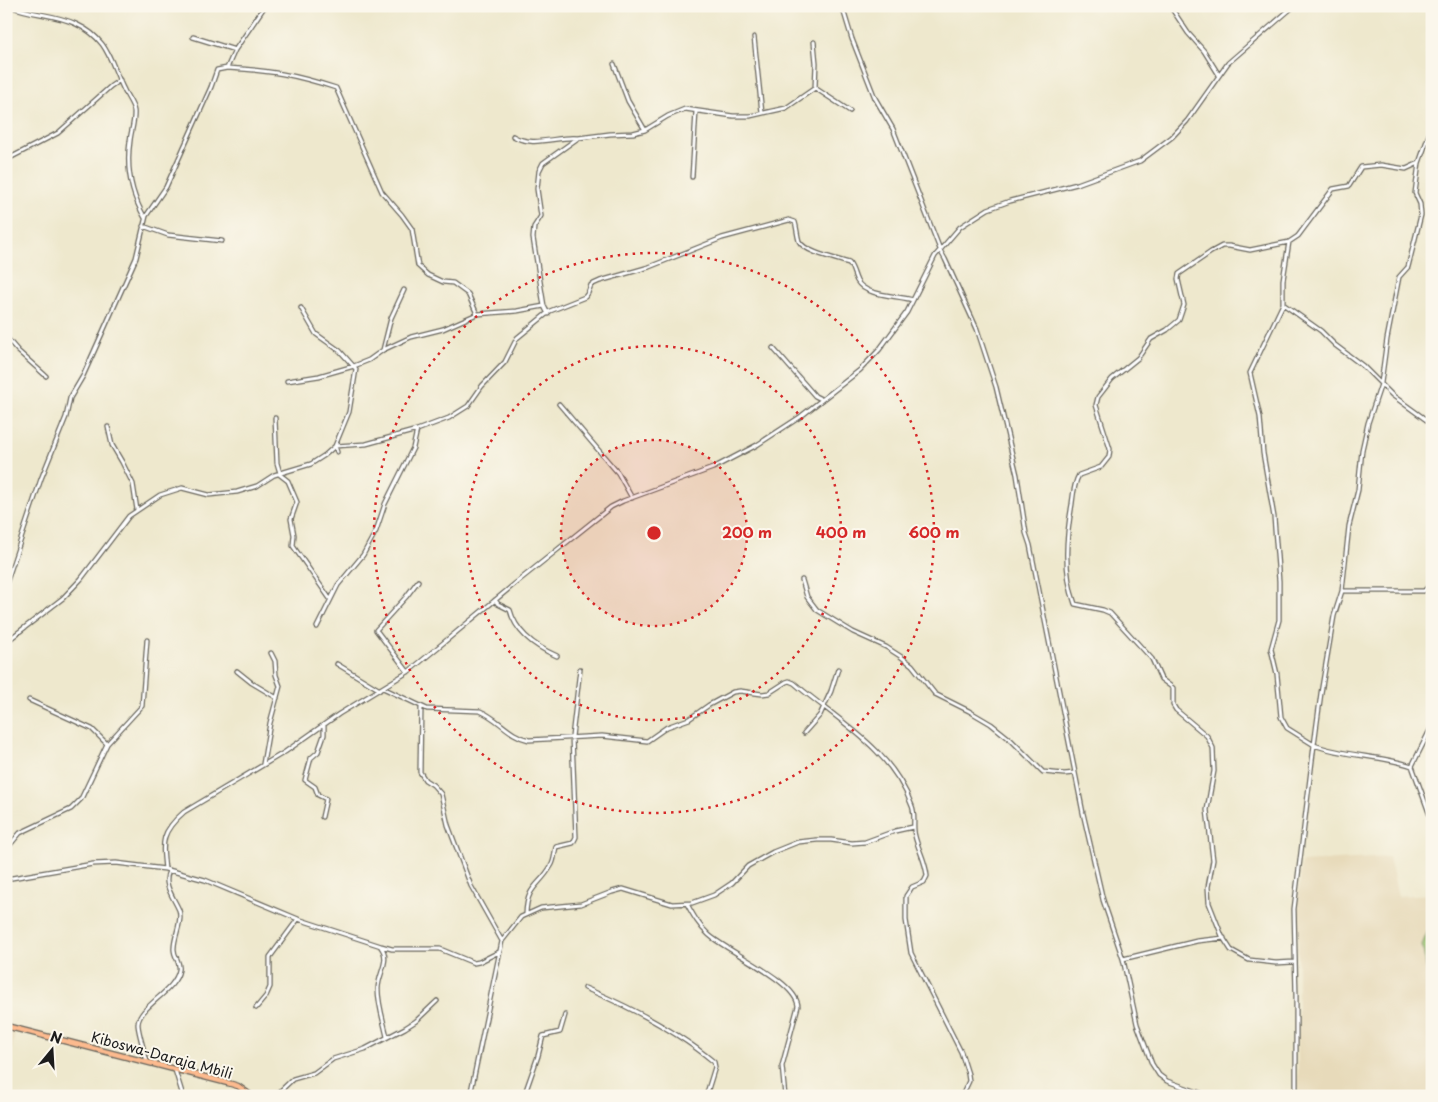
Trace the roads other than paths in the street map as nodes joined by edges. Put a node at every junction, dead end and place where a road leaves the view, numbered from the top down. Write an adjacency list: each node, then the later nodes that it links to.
1 (10, 6): 13 (street)
2 (264, 6): 9 (street)
3 (842, 6): 29 (street)
4 (1170, 6): 12 (street)
5 (1294, 6): 12 (street)
6 (193, 37): 9 (street)
7 (754, 37): 17 (street)
8 (814, 42): 14 (street)
9 (235, 50): 11 (street)
10 (614, 64): 19 (street)
11 (227, 68): 25 (street); 35 (street)
12 (1220, 75): 29 (street)
13 (120, 80): 22 (street); 25 (street)
14 (815, 88): 16 (street); 17 (street)
15 (696, 110): 17 (street); 19 (street); 24 (street)
16 (850, 111)
17 (762, 113)
18 (1432, 126): 23 (street)
19 (645, 130): 21 (street)
20 (512, 136): 21 (street)
21 (578, 138): 33 (street)
22 (6, 160)
23 (1419, 163): 28 (street); 43 (street)
24 (692, 178)
25 (146, 219): 26 (street)
26 (144, 226): 27 (street); 58 (street)
27 (222, 241)
28 (1289, 242): 32 (street); 95 (street)
29 (940, 252): 31 (street); 85 (street)
30 (404, 290): 39 (street)
31 (913, 300): 36 (street); 44 (street)
32 (1283, 304): 43 (street); 82 (street)
33 (544, 306): 35 (street); 36 (street)
34 (301, 308): 40 (street)
35 (477, 314): 39 (street)
36 (548, 314): 49 (street)
37 (6, 337): 41 (street)
38 (773, 348): 44 (street)
39 (383, 350): 40 (street)
40 (354, 366): 42 (street); 50 (street)
41 (46, 376)
42 (287, 380)
43 (1381, 384): 47 (street); 59 (street)
44 (822, 399): 53 (street)
45 (559, 404): 53 (street)
46 (274, 418): 52 (street)
47 (1432, 424)
48 (108, 427): 54 (street)
49 (417, 430): 50 (street); 60 (street)
50 (335, 446): 51 (street); 52 (street)
51 (337, 452)
52 (279, 473): 54 (street); 60 (street)
53 (632, 498): 61 (street)
54 (137, 510): 64 (street)
55 (802, 580): 85 (street)
56 (418, 581): 71 (street)
57 (1432, 583): 59 (street)
58 (6, 584)
59 (1342, 591): 82 (street)
60 (330, 599): 62 (street)
61 (495, 600): 66 (street); 71 (street)
62 (318, 627)
63 (147, 640): 81 (street)
64 (6, 642)
65 (271, 653): 73 (street)
66 (557, 656)
67 (337, 664): 72 (street)
68 (580, 669): 80 (street)
69 (838, 669): 76 (street)
70 (237, 671): 73 (street)
71 (408, 672): 72 (street)
72 (381, 689): 75 (street); 77 (street)
73 (277, 698): 83 (street)
74 (29, 700): 81 (street)
75 (422, 707): 80 (street); 96 (street)
76 (823, 707): 79 (street); 80 (street); 88 (street)
77 (324, 726): 83 (street); 86 (street)
78 (1432, 726): 84 (street)
79 (804, 733)
80 (572, 737): 93 (street)
81 (107, 744): 89 (street)
82 (1314, 745): 84 (street); 100 (street)
83 (263, 764): 90 (street)
84 (1412, 766): 87 (street)
85 (1075, 773): 99 (street)
86 (322, 817)
87 (1432, 821)
88 (913, 827): 92 (street); 116 (street)
89 (6, 852)
90 (167, 870): 91 (street); 94 (street); 107 (street)
91 (6, 880)
92 (687, 904): 93 (street); 115 (street)
93 (526, 914): 96 (street)
94 (298, 919): 97 (street); 103 (street)
95 (1224, 938): 99 (street); 100 (street)
96 (502, 941): 98 (street)
97 (381, 946): 98 (street); 106 (street)
98 (499, 952): 112 (street)
99 (1123, 959): 117 (street)
100 (1294, 962): 118 (street)
101 (585, 988): 114 (street)
102 (437, 1001): 106 (street)
103 (256, 1008)
104 (565, 1015): 113 (street)
105 (6, 1026): 107 (main road, Kiboswa-Daraja Mbili)
106 (387, 1037): 111 (street)
107 (147, 1062): 108 (main road, Kiboswa-Daraja Mbili)
108 (175, 1070): 109 (street); 110 (main road, Kiboswa-Daraja Mbili)
109 (183, 1096)
110 (252, 1096)
111 (275, 1096)
112 (470, 1096)
113 (524, 1096)
114 (706, 1096)
115 (785, 1096)
116 (962, 1096)
117 (1209, 1096)
118 (1296, 1096)

